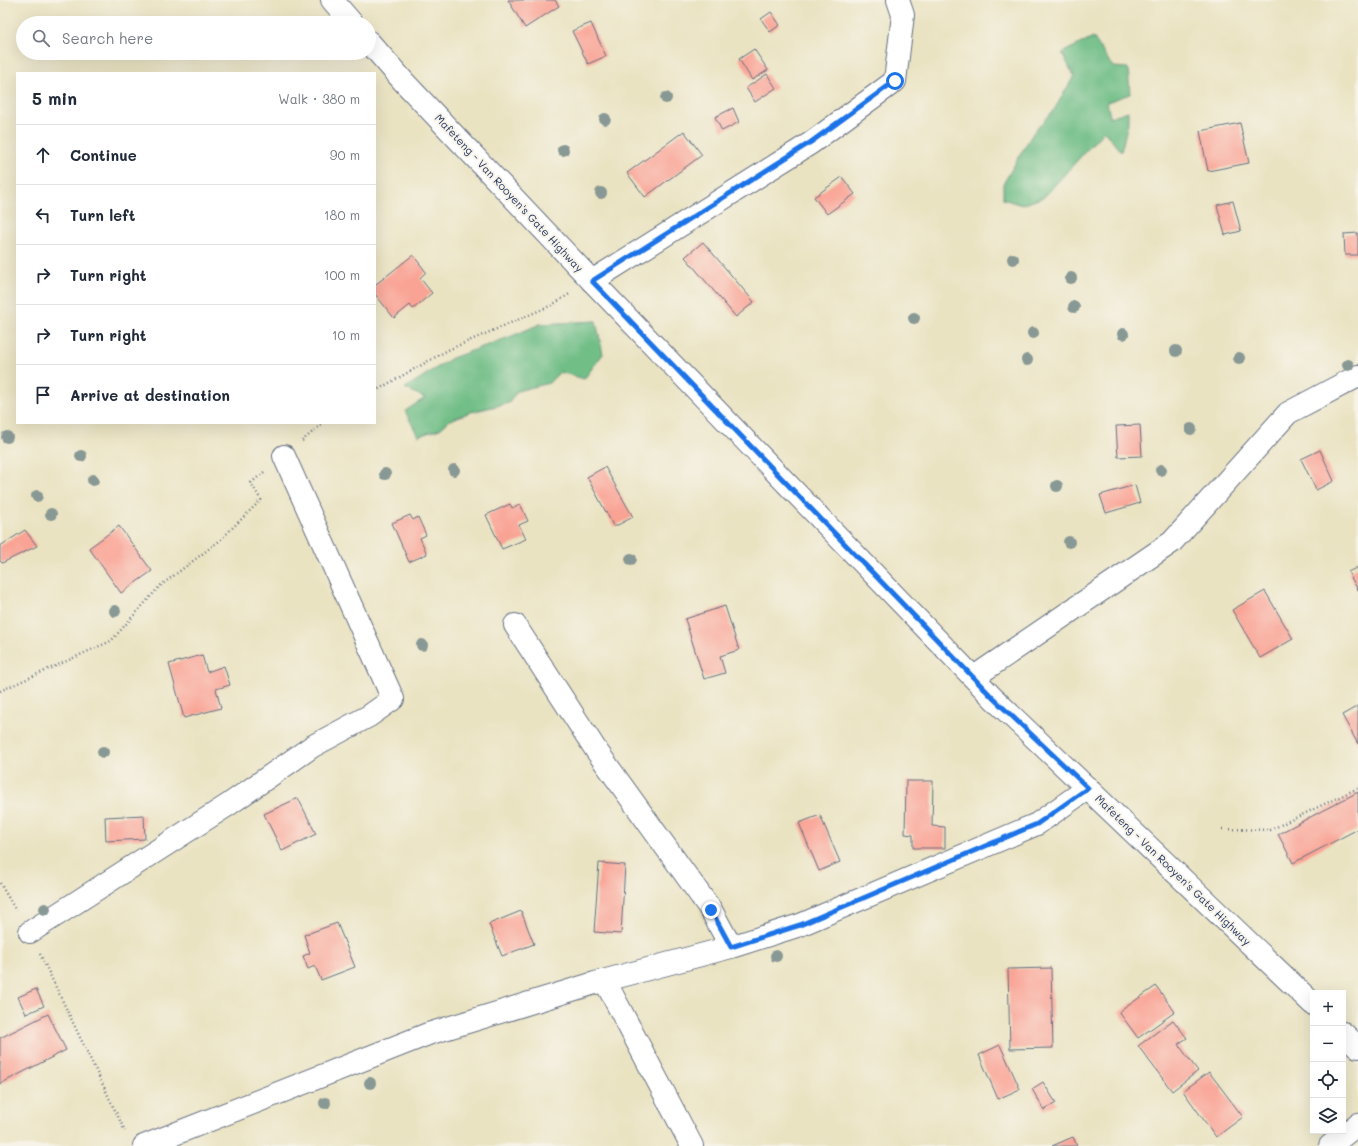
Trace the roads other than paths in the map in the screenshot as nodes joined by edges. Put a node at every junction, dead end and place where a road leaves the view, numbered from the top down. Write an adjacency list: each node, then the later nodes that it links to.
1 (332, 0): 3 (street)
2 (898, 0): 5 (street)
3 (346, 16)
4 (376, 50): 5 (street, Mafeteng - Van Rooyen's Gate Highway)
5 (592, 281): 9 (street, Mafeteng - Van Rooyen's Gate Highway)
6 (1358, 376): 9 (street)
7 (284, 456): 11 (street)
8 (515, 625): 12 (street)
9 (974, 677): 10 (street, Mafeteng - Van Rooyen's Gate Highway)
10 (1088, 788): 12 (street); 14 (street, Mafeteng - Van Rooyen's Gate Highway)
11 (30, 932)
12 (731, 947): 13 (street)
13 (605, 981): 18 (street); 19 (street)
14 (1310, 1001)
15 (1346, 1036): 16 (street)
16 (1358, 1047)
17 (1358, 1124): 20 (street)
18 (145, 1142)
19 (692, 1146)
20 (1330, 1146)

